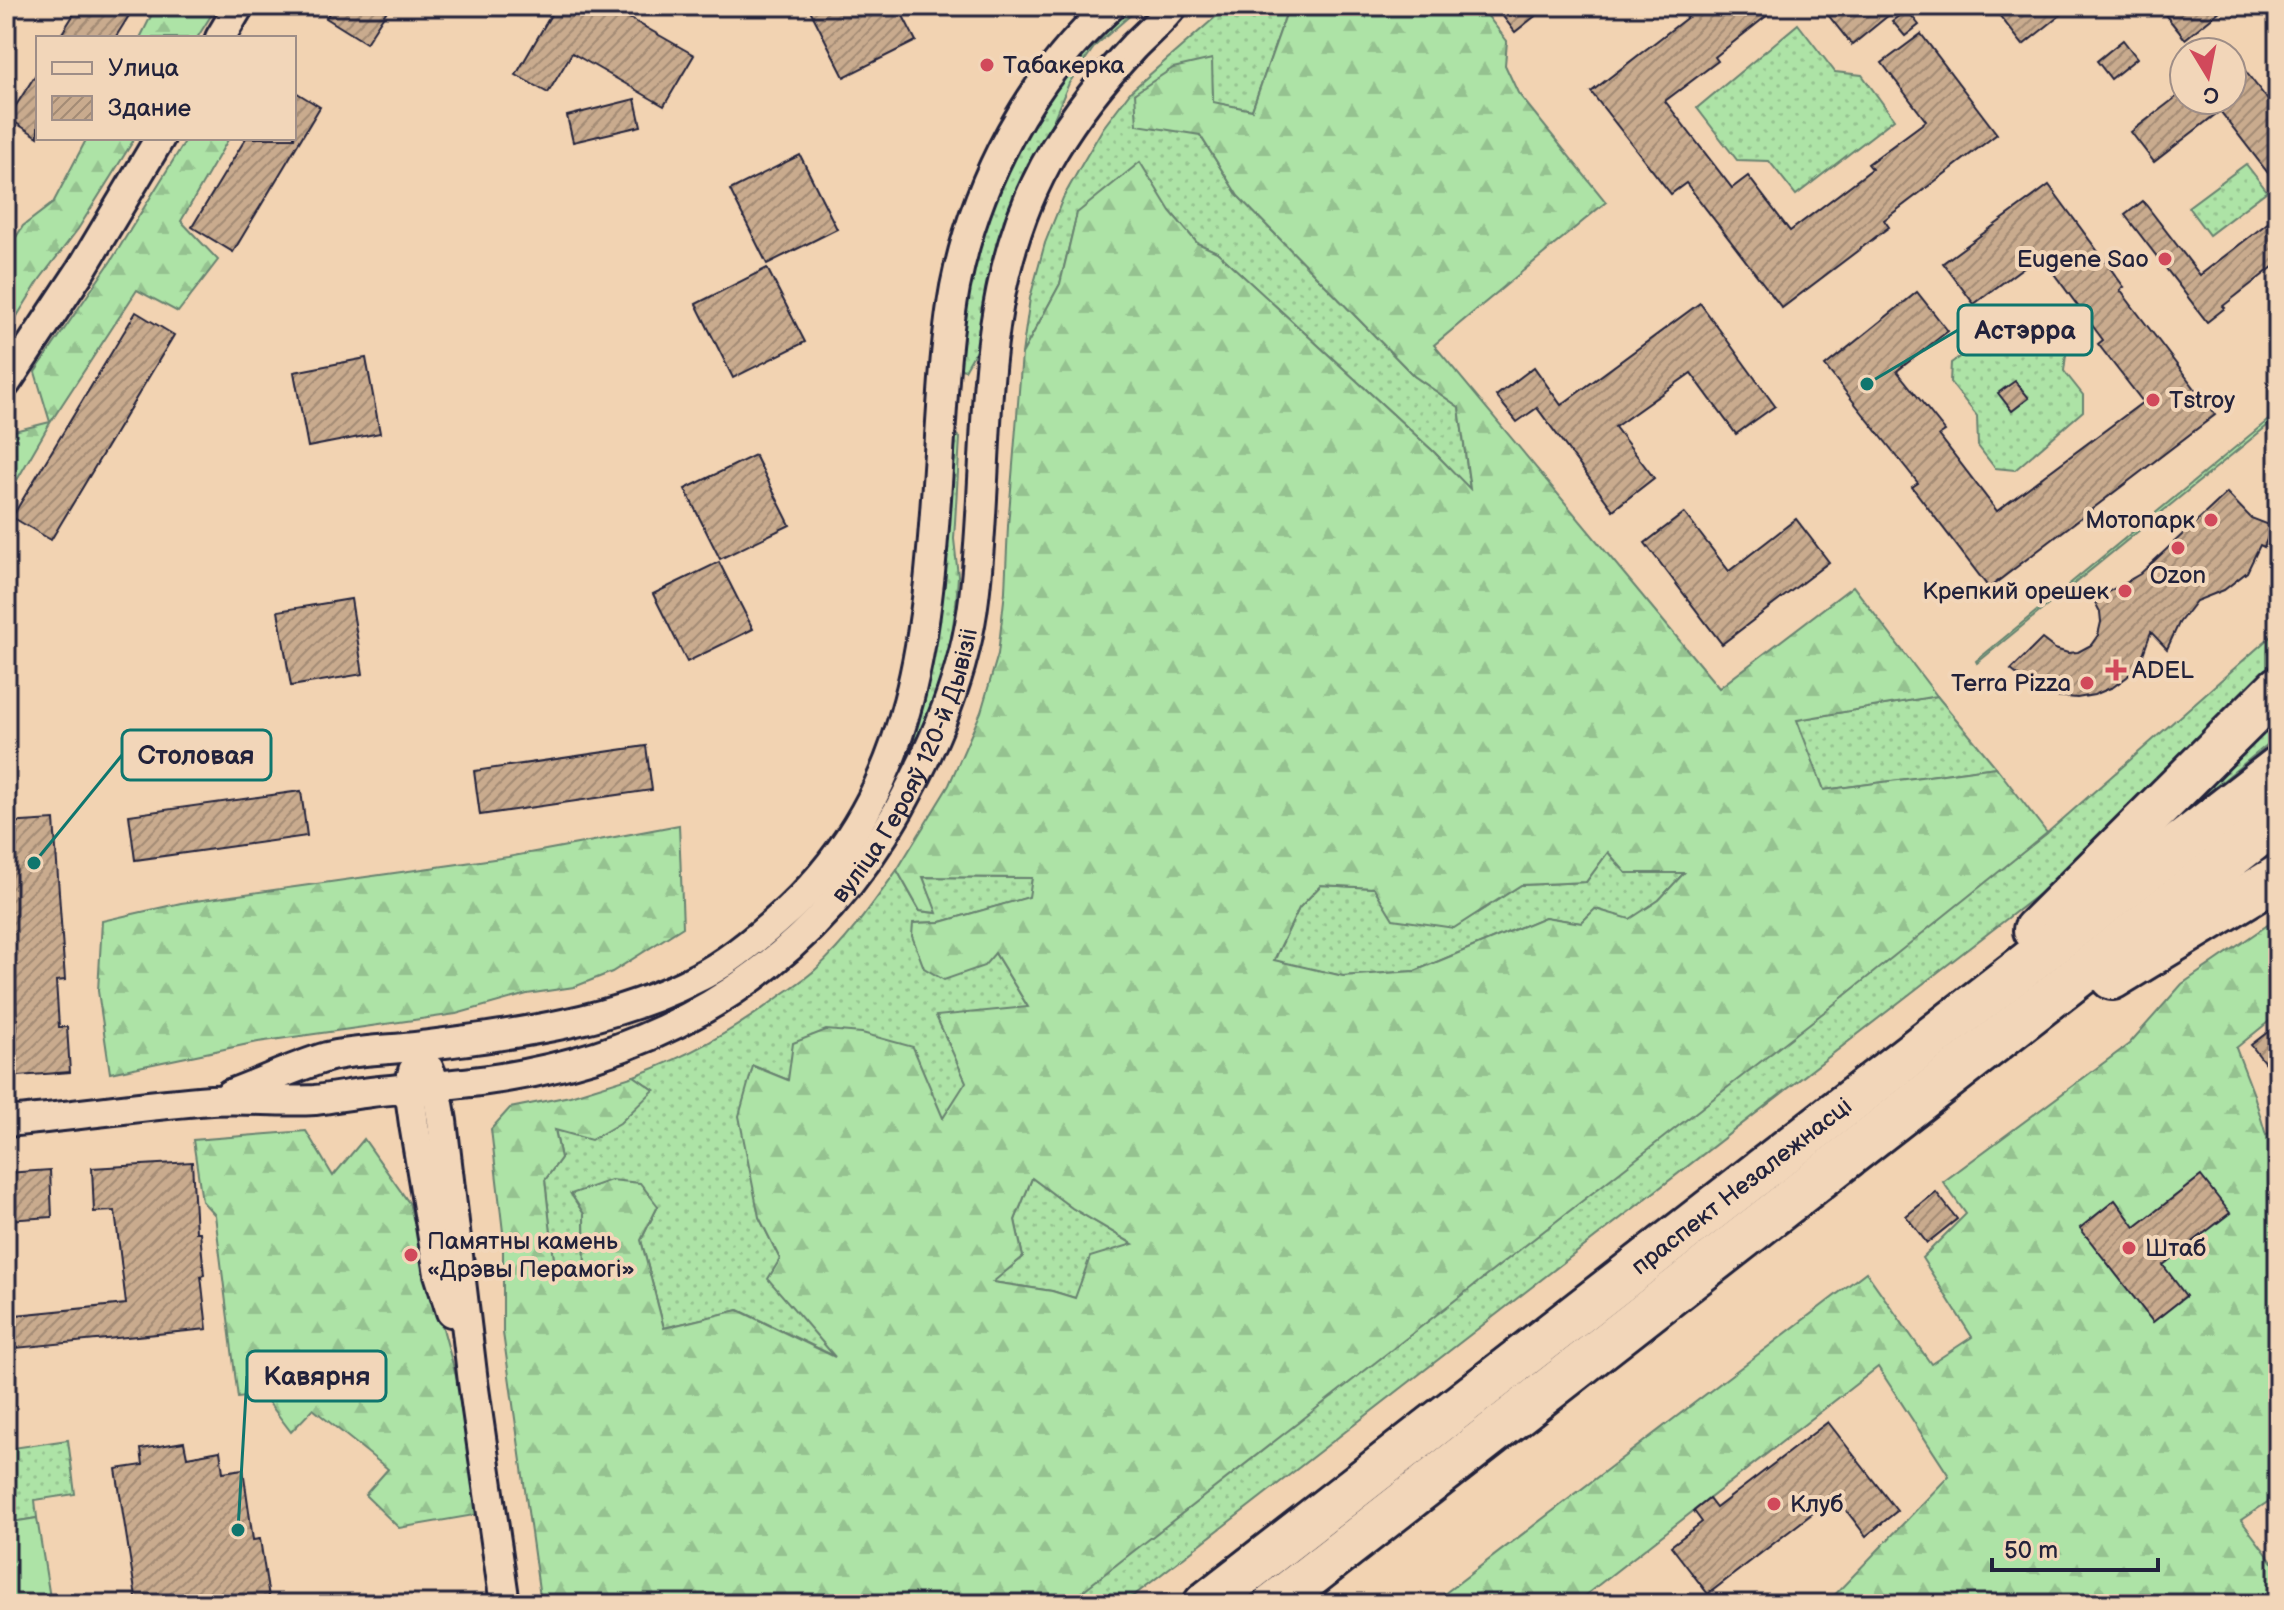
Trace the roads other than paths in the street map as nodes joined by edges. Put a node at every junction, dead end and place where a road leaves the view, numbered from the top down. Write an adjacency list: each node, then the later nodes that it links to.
1 (239, 6): 4 (street)
2 (1111, 6): 11 (street, вуліца Герояў 120-й Дывізіі)
3 (1173, 6): 14 (street, вуліца Герояў 120-й Дывізіі)
4 (221, 36)
5 (159, 140): 6 (street)
6 (6, 383)
7 (2278, 688): 12 (highway)
8 (2278, 768): 12 (highway, праспект Незалежнасці)
9 (2278, 820): 13 (highway, праспект Незалежнасці)
10 (2278, 877): 13 (highway)
11 (419, 1047): 14 (street); 15 (street, вуліца Герояў 120-й Дывізіі)
12 (1919, 1048): 18 (highway, праспект Незалежнасці)
13 (1949, 1078): 19 (highway, праспект Незалежнасці)
14 (422, 1087): 15 (street, вуліца Герояў 120-й Дывізіі); 17 (street)
15 (214, 1100): 16 (street, вуліца Герояў 120-й Дывізіі)
16 (6, 1122)
17 (505, 1604)
18 (1205, 1604)
19 (1274, 1604)

